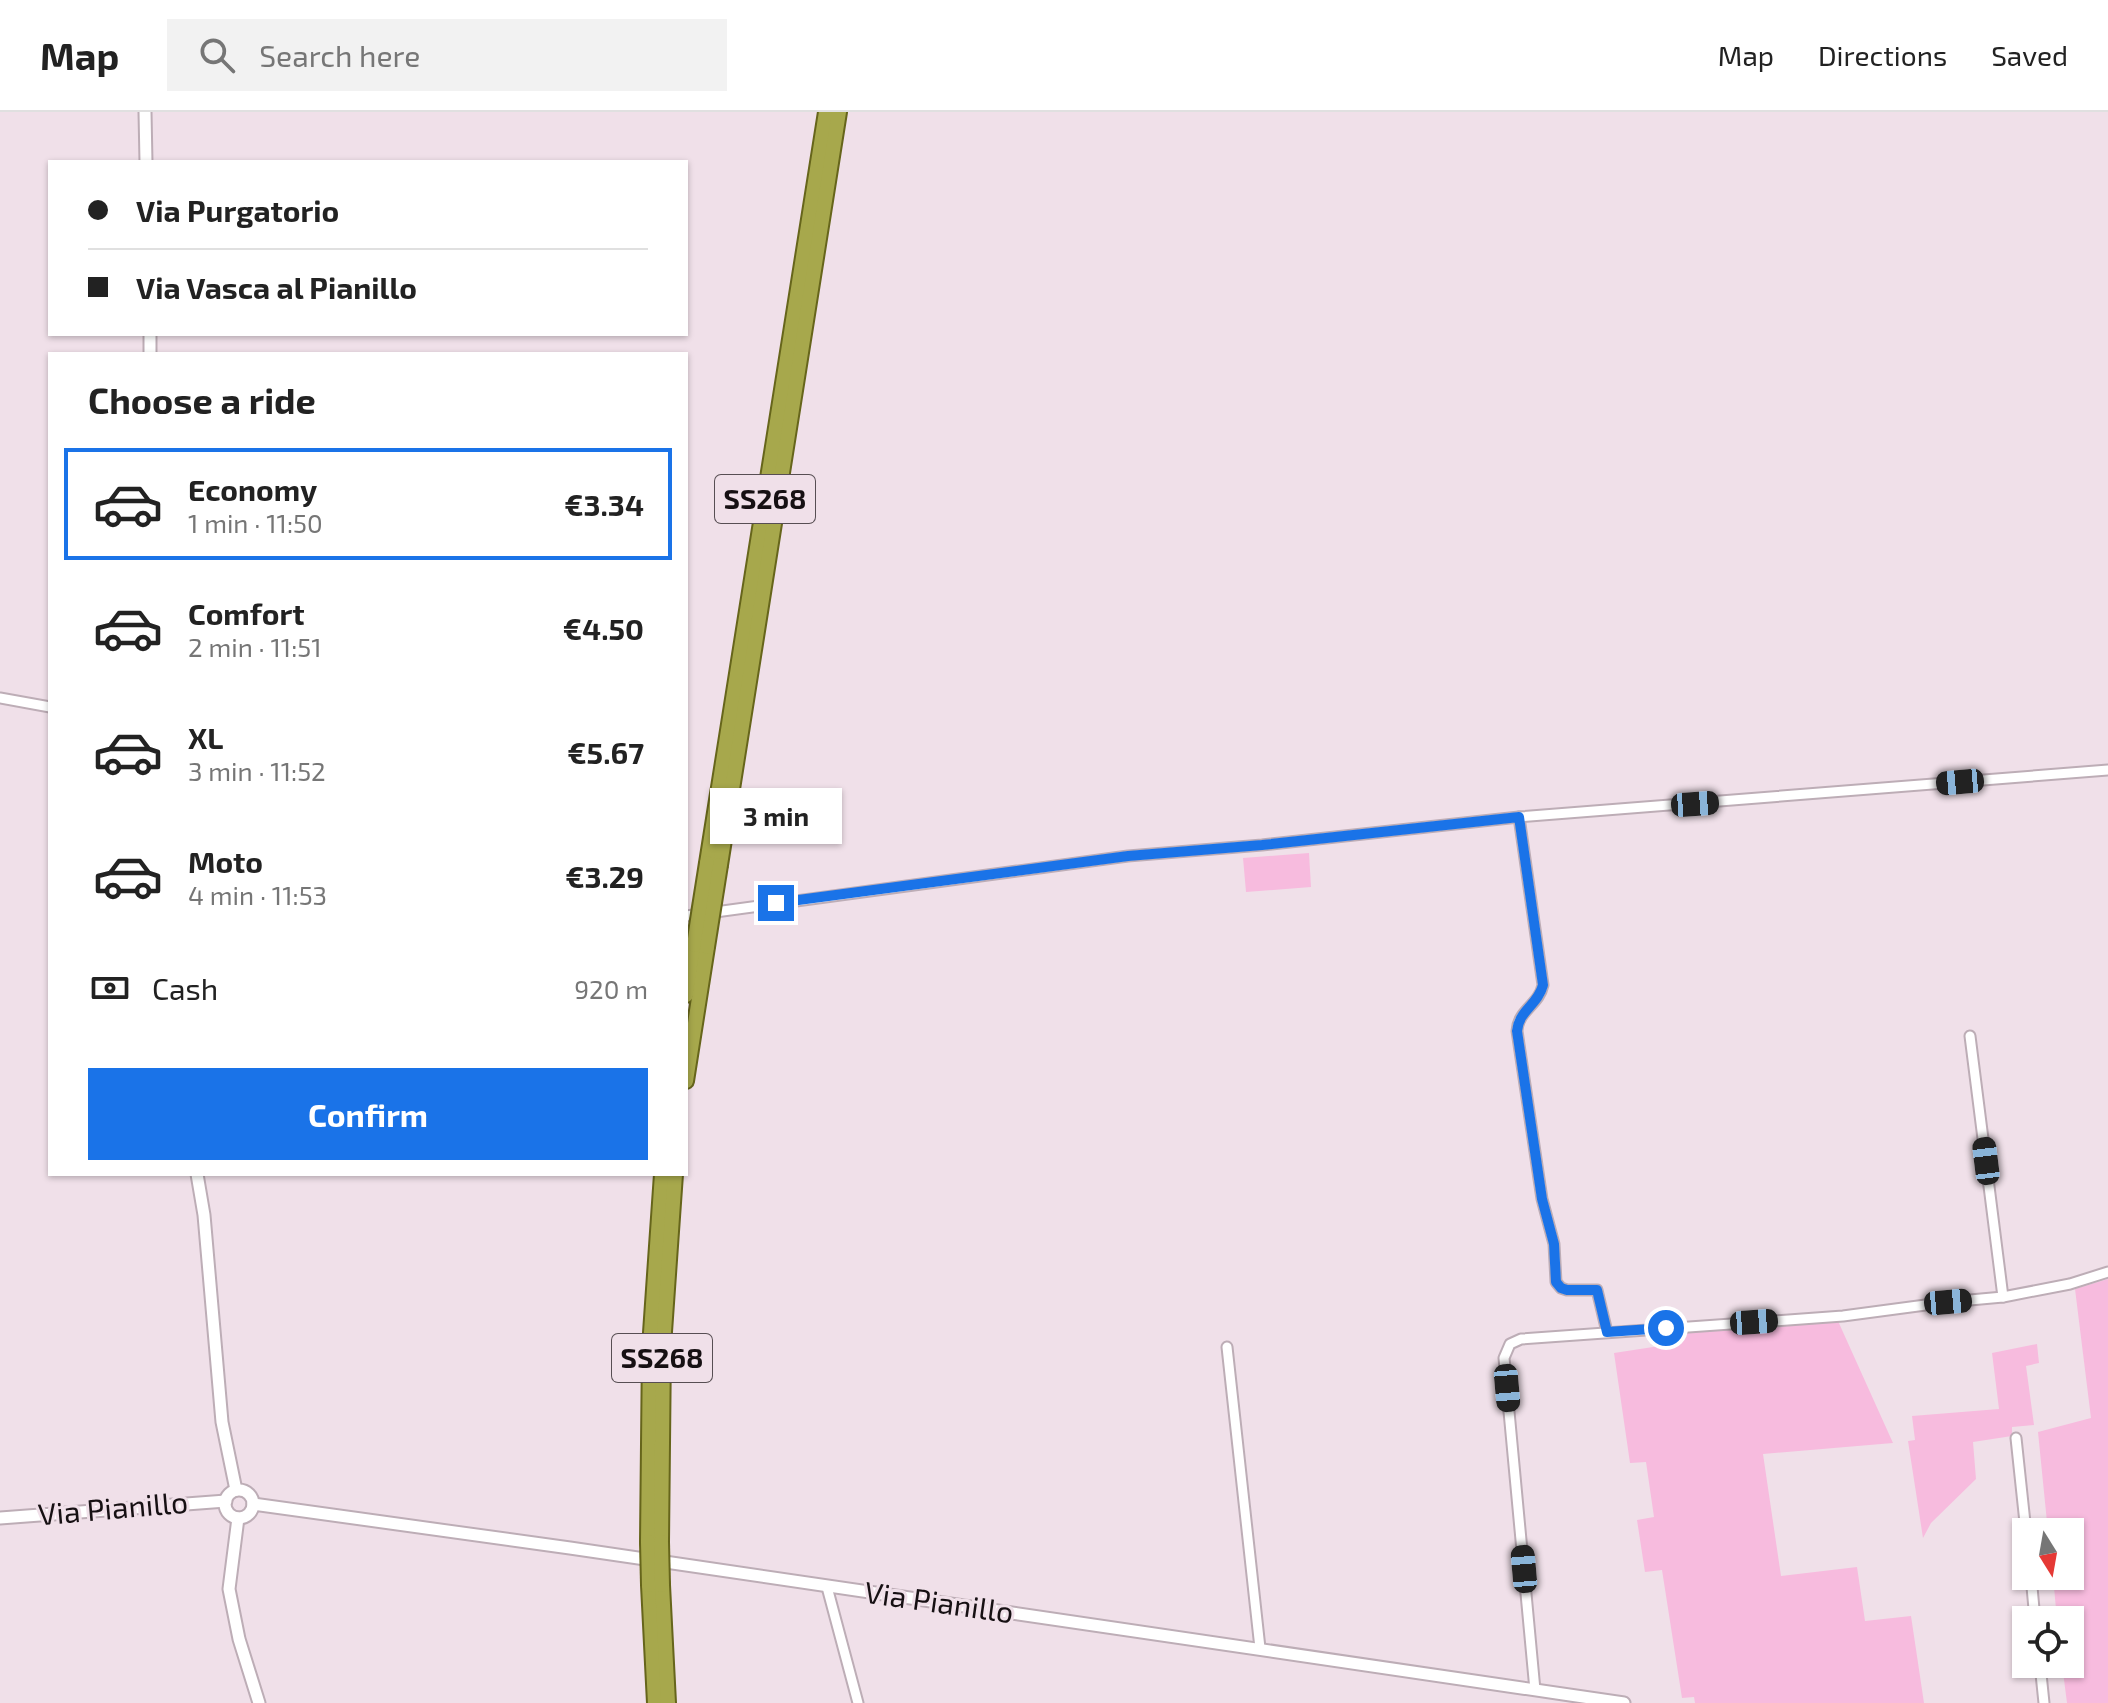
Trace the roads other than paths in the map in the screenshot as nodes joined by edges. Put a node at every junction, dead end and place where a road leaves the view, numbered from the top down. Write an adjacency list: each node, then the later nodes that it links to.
1 (145, 112): 3 (street)
2 (833, 113): 9 (highway, SS268, bridge)
3 (146, 160)
4 (0, 698): 5 (street)
5 (48, 707)
6 (2108, 770): 7 (street)
7 (1519, 817): 8 (street); 18 (street)
8 (688, 916)
9 (700, 946): 10 (highway, SS268); 12 (highway, SS268)
10 (688, 988)
11 (1970, 1036): 17 (street)
12 (688, 1062)
13 (197, 1176): 21 (street)
14 (662, 1176): 27 (highway, SS268)
15 (675, 1176): 27 (highway, SS268)
16 (2108, 1272): 17 (street)
17 (2003, 1297): 18 (street)
18 (1607, 1332): 32 (street)
19 (1227, 1347): 30 (street)
20 (2016, 1438): 26 (street)
21 (236, 1490): 22 (street); 23 (street)
22 (226, 1501): 24 (street, Via Pianillo); 25 (street)
23 (253, 1504): 25 (street); 29 (street, Via Pianillo)
24 (0, 1518)
25 (238, 1518): 33 (street)
26 (2025, 1518)
27 (654, 1542): 28 (highway, SS268, bridge)
28 (655, 1585): 34 (highway, SS268); 35 (highway, SS268)
29 (827, 1587): 30 (street, Via Pianillo); 36 (street)
30 (1260, 1648): 32 (street, Via Pianillo)
31 (2041, 1678): 38 (street)
32 (1535, 1690): 37 (street, Via Pianillo)
33 (259, 1703)
34 (655, 1703)
35 (668, 1703)
36 (858, 1703)
37 (1624, 1703)
38 (2044, 1703)

